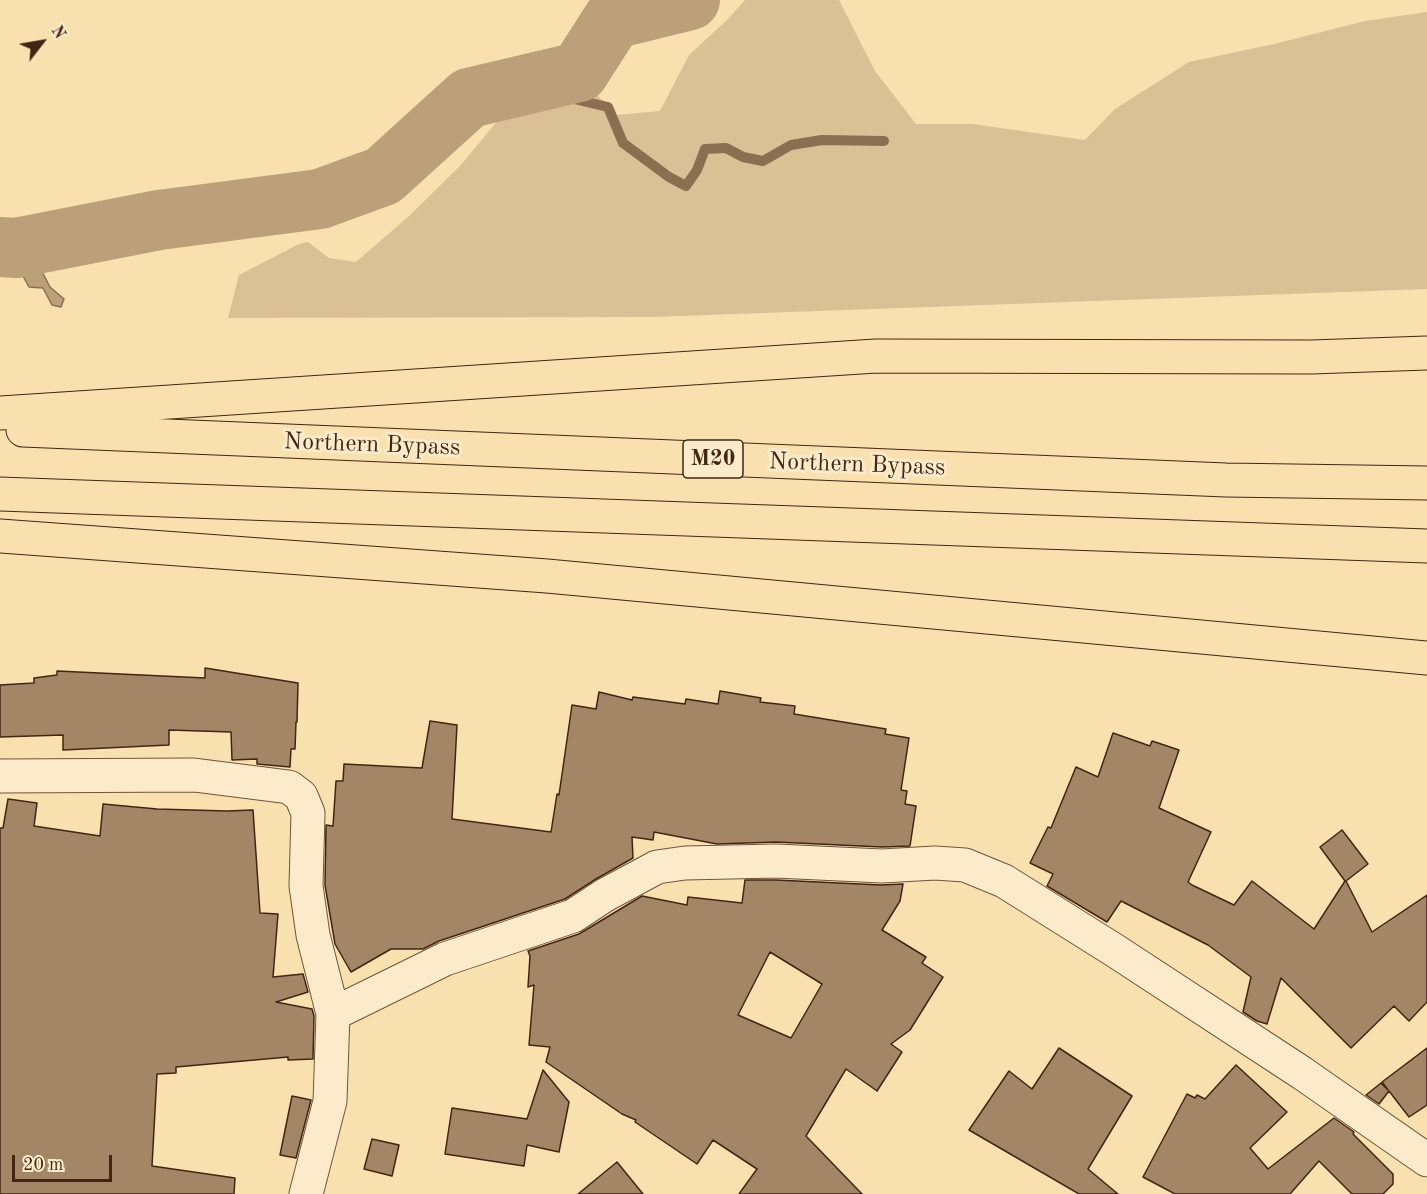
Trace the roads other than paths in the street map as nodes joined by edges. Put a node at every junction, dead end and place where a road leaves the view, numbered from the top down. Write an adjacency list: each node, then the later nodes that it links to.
1 (1427, 353): 2 (highway)
2 (0, 413)
3 (0, 429): 4 (highway, Northern Bypass / M20)
4 (1427, 483)
5 (0, 494): 7 (highway)
6 (0, 536): 8 (highway)
7 (1427, 546)
8 (1427, 658)
9 (0, 776): 10 (street)
10 (333, 1014): 11 (street); 12 (street)
11 (1427, 1160)
12 (306, 1194)

